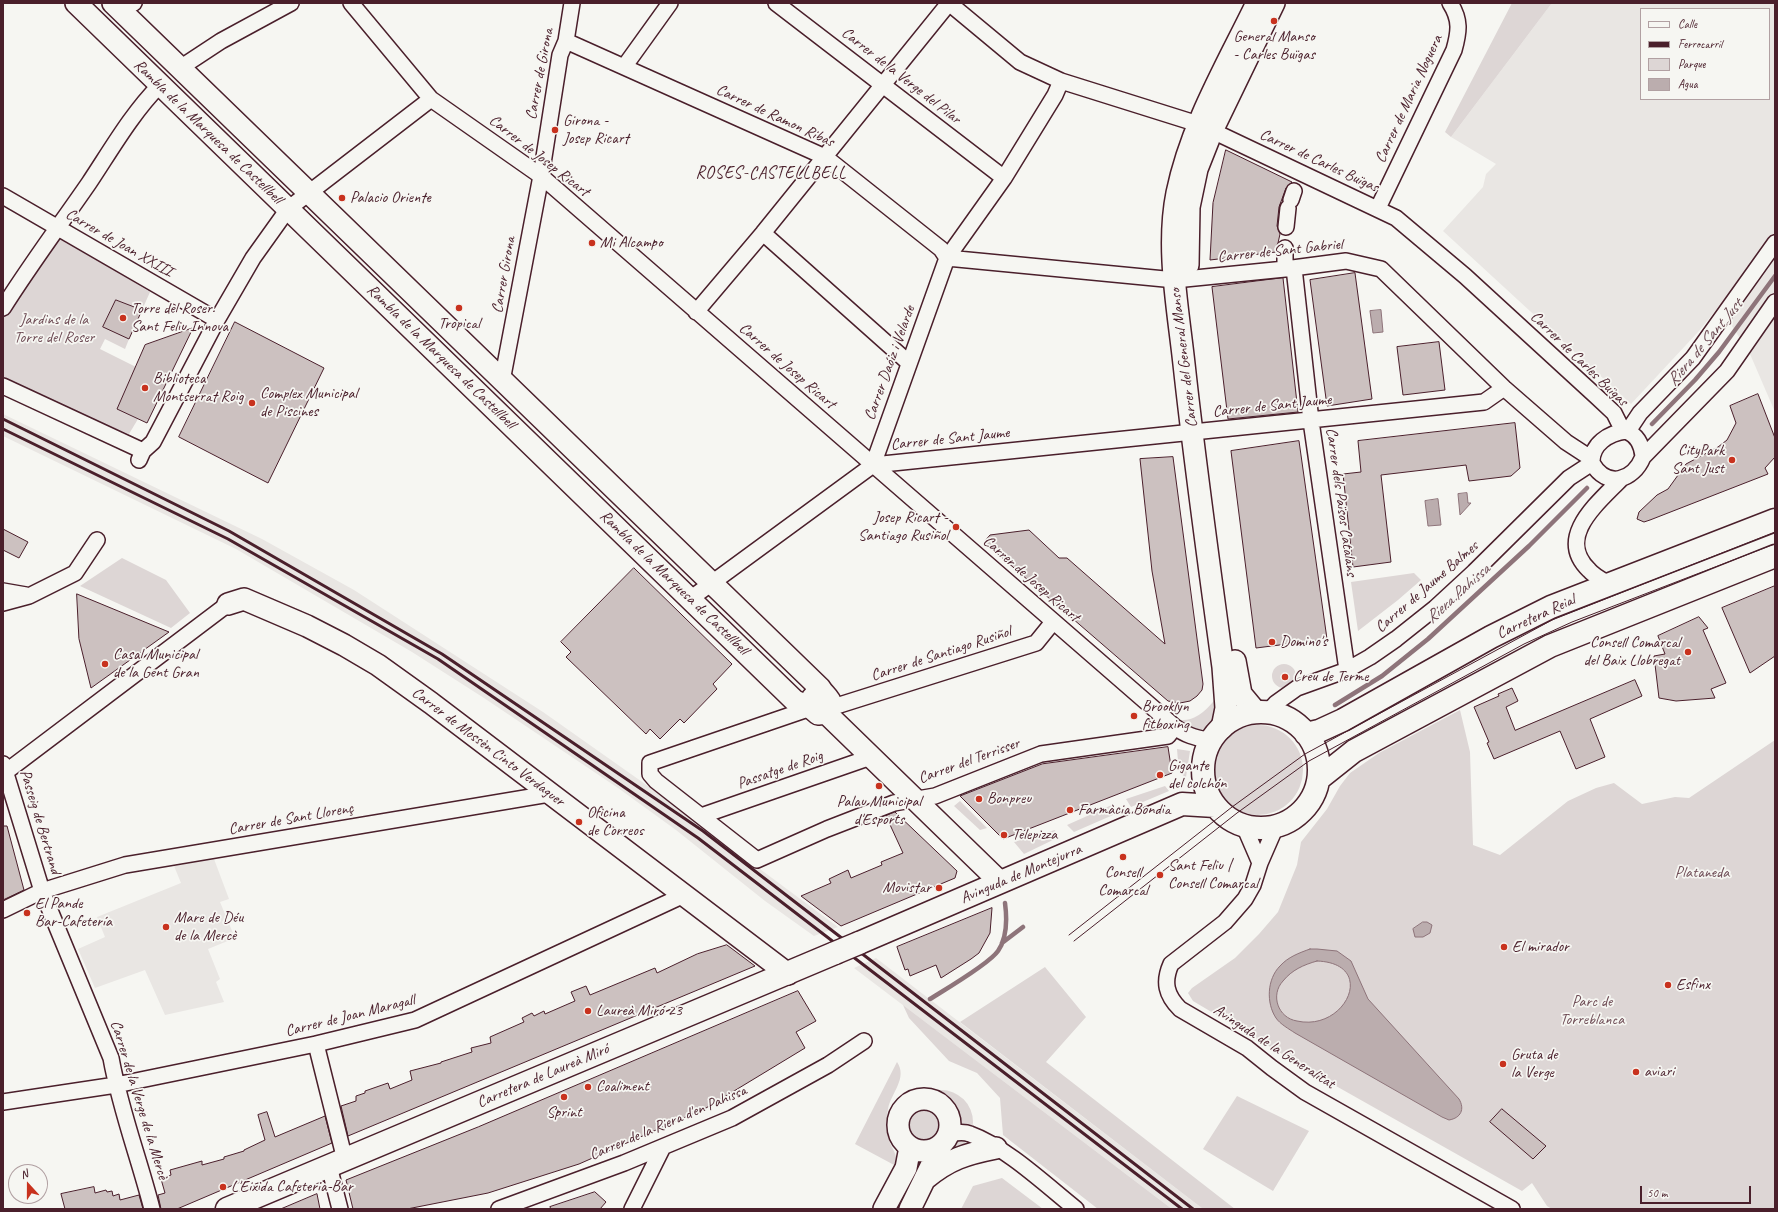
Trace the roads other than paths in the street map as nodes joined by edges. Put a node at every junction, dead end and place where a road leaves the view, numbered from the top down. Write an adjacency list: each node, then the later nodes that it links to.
1 (76, 3): 16 (street, Rambla de la Marquesa de Castellbell)
2 (291, 3): 14 (street)
3 (351, 3): 18 (street, Carrer de Josep Ricart)
4 (572, 3): 12 (street, Carrer de Girona)
5 (670, 3): 13 (street)
6 (776, 3): 17 (street, Carrer de la Verge del Pilar)
7 (949, 3): 15 (street, Carrer de Carles Buïgas); 17 (street)
8 (1257, 3): 19 (street, Carrer del General Manso)
9 (1274, 3): 19 (street, Carrer del General Manso)
10 (1450, 3): 26 (street, Carrer de Maria Noguera)
11 (122, 5): 14 (street, Rambla de la Marquesa de Castellbell)
12 (566, 41): 13 (street, Carrer de Ramon Ribas); 21 (street, Carrer de Girona)
13 (624, 67): 20 (street, Carrer de Ramon Ribas)
14 (180, 68): 24 (street, Rambla de la Marquesa de Castellbell)
15 (1061, 82): 19 (street, Carrer de Carles Buïgas); 22 (street, Carrer Daóiz i Velarde)
16 (160, 85): 27 (street, Rambla de la Marquesa de Castellbell); 28 (street)
17 (883, 85): 20 (street); 22 (street, Carrer de la Verge del Pilar)
18 (431, 98): 21 (street, Carrer de Josep Ricart); 24 (street)
19 (1205, 127): 23 (street, Carrer de Carles Buïgas); 33 (street, Carrer del General Manso)
20 (825, 157): 29 (street); 31 (street, Carrer de Ramon Ribas)
21 (541, 176): 36 (street, Carrer de Josep Ricart); 39 (street, Carrer Girona)
22 (1004, 178): 31 (street, Carrer Daóiz i Velarde)
23 (1294, 191): 26 (street, Carrer de Carles Buïgas); 32 (street, Carrer dels Països Catalans)
24 (308, 192): 27 (street); 39 (street, Rambla de la Marquesa de Castellbell)
25 (3, 196): 28 (street, Carrer de Joan XXIII)
26 (1378, 208): 43 (street, Carrer de Carles Buïgas)
27 (288, 209): 37 (street); 56 (street, Rambla de la Marquesa de Castellbell)
28 (58, 228): 35 (street); 37 (street, Carrer de Joan XXIII)
29 (763, 233): 36 (street); 38 (street)
30 (1775, 243): 43 (street)
31 (946, 258): 33 (street, Carrer de Sant Gabriel); 38 (street, Carrer Daóiz i Velarde)
32 (1289, 269): 33 (street, Carrer de Sant Gabriel); 41 (street, Carrer de Sant Gabriel); 42 (street, Carrer dels Països Catalans)
33 (1182, 279): 44 (street, Carrer del General Manso)
34 (1775, 302): 45 (street)
35 (3, 308)
36 (696, 312): 47 (street, Carrer de Josep Ricart)
37 (217, 320): 40 (street)
38 (909, 363): 47 (street, Carrer Daóiz i Velarde)
39 (502, 381): 52 (street, Rambla de la Marquesa de Castellbell)
40 (3, 386)
41 (1504, 388): 42 (street, Carrer de Sant Jaume); 46 (street, Carrer de Sant Gabriel)
42 (1311, 421): 44 (street, Carrer de Sant Jaume); 60 (street, Carrer dels Països Catalans)
43 (1626, 431): 45 (street); 46 (street)
44 (1199, 432): 47 (street, Carrer de Sant Jaume); 62 (street, Carrer del General Manso); 65 (street, Carrer del General Manso)
45 (1643, 457): 48 (street)
46 (1592, 461): 48 (street); 60 (street, Carrer de Jaume Balmes)
47 (872, 465): 52 (street); 59 (street, Carrer de Josep Ricart)
48 (1621, 479): 53 (street)
49 (1775, 520): 53 (main road, Carretera Reial)
50 (97, 540): 55 (street)
51 (1775, 556): 69 (main road, Carretera Reial)
52 (711, 583): 56 (street); 61 (street, Rambla de la Marquesa de Castellbell)
53 (1609, 584): 64 (main road, Carretera Reial)
54 (3, 591): 55 (street)
55 (29, 596): 57 (street)
56 (690, 599): 61 (street, Rambla de la Marquesa de Castellbell)
57 (3, 603)
58 (228, 604): 67 (street); 70 (street, Carrer de Mossèn Cinto Verdaguer)
59 (1053, 622): 61 (street, Carrer de Santiago Rusiñol); 63 (street, Carrer de Josep Ricart)
60 (1347, 670): 62 (street, Carrer de Jaume Balmes)
61 (820, 705): 66 (street, Rambla de la Marquesa de Castellbell); 74 (street, Carrer de Santiago Rusiñol)
62 (1262, 712): 64 (main road); 65 (main road)
63 (1175, 727): 65 (street, Carrer de Josep Ricart); 71 (street, Carrer del Terrisser)
64 (1306, 734): 69 (main road)
65 (1217, 735): 68 (main road)
66 (871, 757): 71 (street, Rambla de la Marquesa de Castellbell); 74 (street, Passatge de Roig)
67 (4, 770): 79 (street, Passeig de Bertrand)
68 (1203, 771): 72 (main road); 73 (main road)
69 (1320, 778): 75 (main road)
70 (549, 794): 79 (street, Carrer de Sant Llorenç); 80 (street, Carrer de Mossèn Cinto Verdaguer)
71 (915, 799): 74 (street, Carrer del Terrisser); 78 (street, Rambla de la Marquesa de Castellbell)
72 (1182, 804): 73 (main road, Avinguda de Montejurra); 78 (main road, Avinguda de Montejurra)
73 (1215, 806): 76 (main road)
74 (701, 816)
75 (1277, 824): 76 (main road); 77 (street, Avinguda de la Generalitat)
76 (1244, 826): 77 (street)
77 (1260, 863): 102 (street, Avinguda de la Generalitat)
78 (1000, 882): 82 (main road, Avinguda de Montejurra)
79 (42, 891): 81 (street, Carrer de Sant Llorenç); 86 (street, Carrer de la Verge de la Mercè)
80 (684, 895): 83 (street, Carrer de Mossèn Cinto Verdaguer); 85 (street, Carrer de Joan Maragall)
81 (3, 910)
82 (859, 943): 83 (main road, Carretera de Laureà Miró, bridge)
83 (788, 974): 92 (main road, Carretera de Laureà Miró)
84 (864, 1041): 89 (street, Carrer de la Riera d'en Pahissa)
85 (316, 1044): 86 (street, Carrer de Joan Maragall); 92 (street)
86 (116, 1085): 87 (street, Carrer de Joan Maragall); 94 (street, Carrer de la Verge de la Mercè)
87 (3, 1102)
88 (944, 1140): 90 (street); 90 (street); 91 (street); 93 (street)
89 (663, 1147): 97 (street, Carrer de la Riera d'en Pahissa); 98 (street)
90 (910, 1147): 99 (street)
91 (996, 1148): 93 (street); 101 (street)
92 (338, 1157): 95 (main road, Carretera de Laureà Miró); 96 (street)
93 (925, 1179): 100 (street)
94 (152, 1209)
95 (227, 1209)
96 (340, 1209)
97 (499, 1209)
98 (632, 1209)
99 (884, 1209)
100 (910, 1209)
101 (1076, 1209)
102 (1512, 1209)

